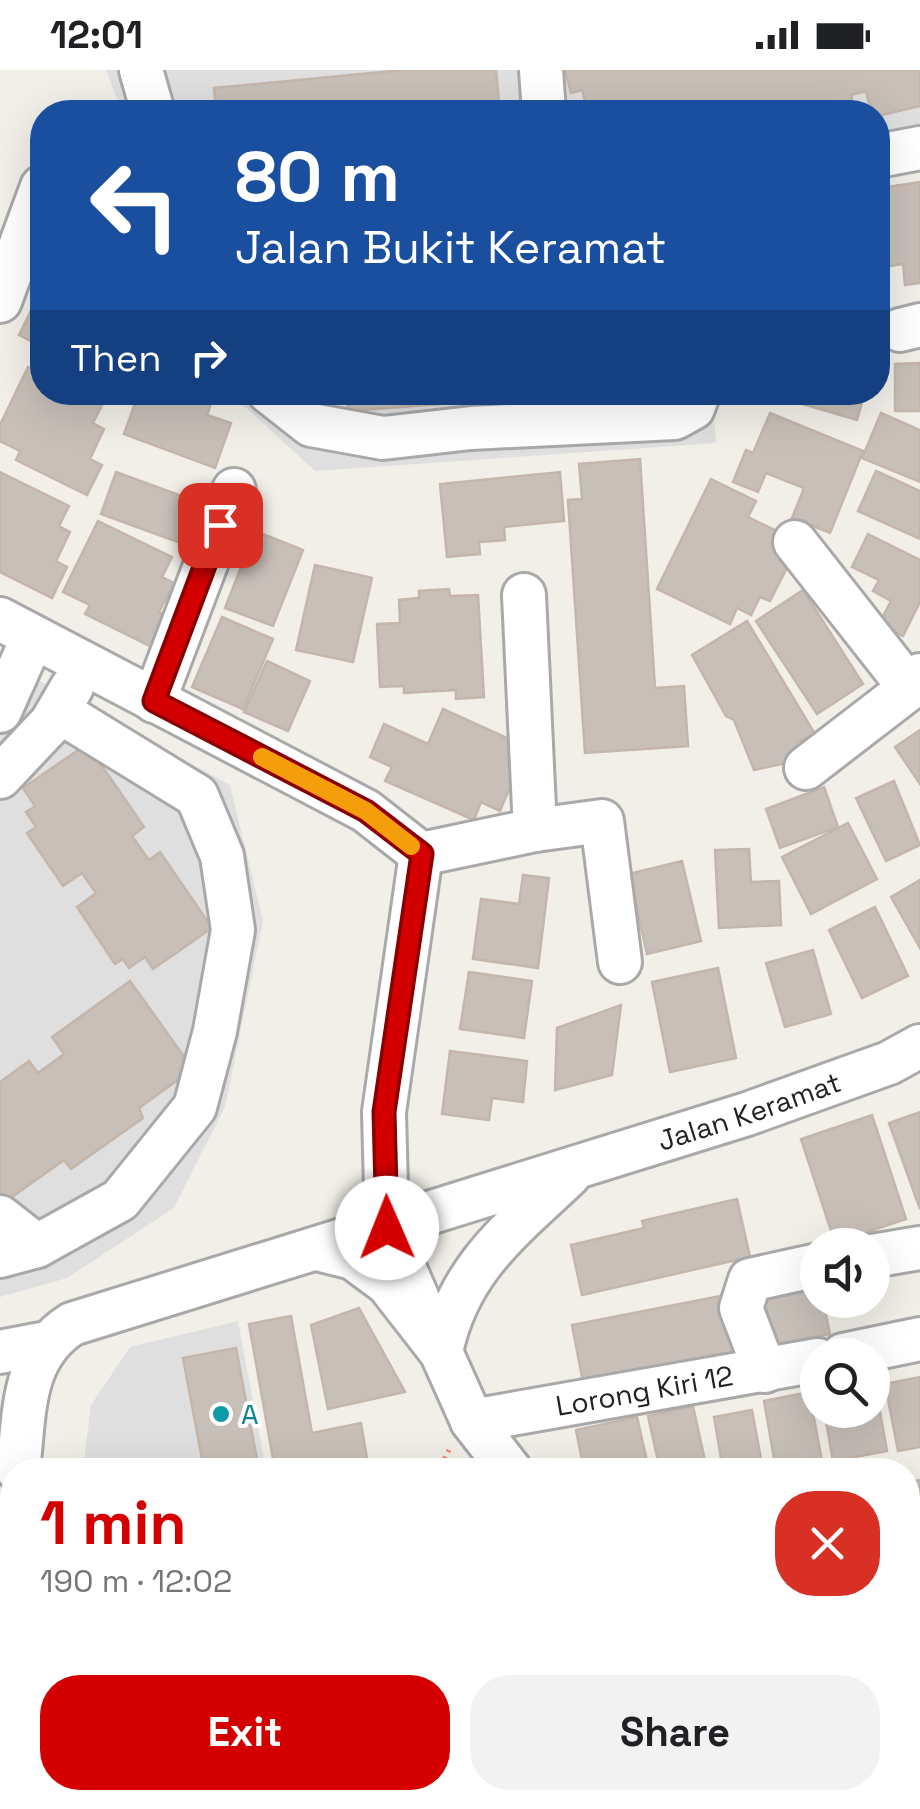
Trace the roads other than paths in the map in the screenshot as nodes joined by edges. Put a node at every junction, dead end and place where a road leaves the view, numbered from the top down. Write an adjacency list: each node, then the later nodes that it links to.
1 (141, 70): 3 (street)
2 (541, 70): 4 (street)
3 (150, 100)
4 (543, 100)
5 (920, 148): 6 (street)
6 (890, 154)
7 (30, 220): 8 (street)
8 (0, 302)
9 (286, 405): 10 (street)
10 (694, 405)
11 (234, 490): 17 (street)
12 (795, 542): 16 (street)
13 (524, 596): 22 (street)
14 (16, 628): 15 (street); 18 (street)
15 (83, 664): 17 (street); 19 (street)
16 (915, 681): 20 (street)
17 (154, 701): 23 (street)
18 (0, 710)
19 (60, 712): 21 (street); 31 (street)
20 (806, 768)
21 (0, 776)
22 (534, 830): 23 (street); 24 (street)
23 (422, 854): 28 (street)
24 (620, 962)
25 (920, 1046): 26 (street, Jalan Keramat)
26 (578, 1167): 28 (street, Jalan Keramat); 38 (street, Jalan Keramat)
27 (0, 1217): 31 (street)
28 (387, 1228): 30 (street, Jalan Keramat); 38 (street)
29 (920, 1248): 32 (street)
30 (317, 1249): 35 (street, Jalan Keramat); 38 (street)
31 (18, 1251)
32 (890, 1253)
33 (800, 1270): 40 (street)
34 (920, 1339): 36 (street)
35 (46, 1343): 37 (street, Jalan Keramat); 42 (street)
36 (890, 1345)
37 (0, 1352)
38 (441, 1352): 41 (street)
39 (800, 1364): 40 (street, Lorong Kiri 12)
40 (765, 1371): 41 (street, Lorong Kiri 12)
41 (472, 1421): 43 (street)
42 (20, 1458)
43 (501, 1458)

